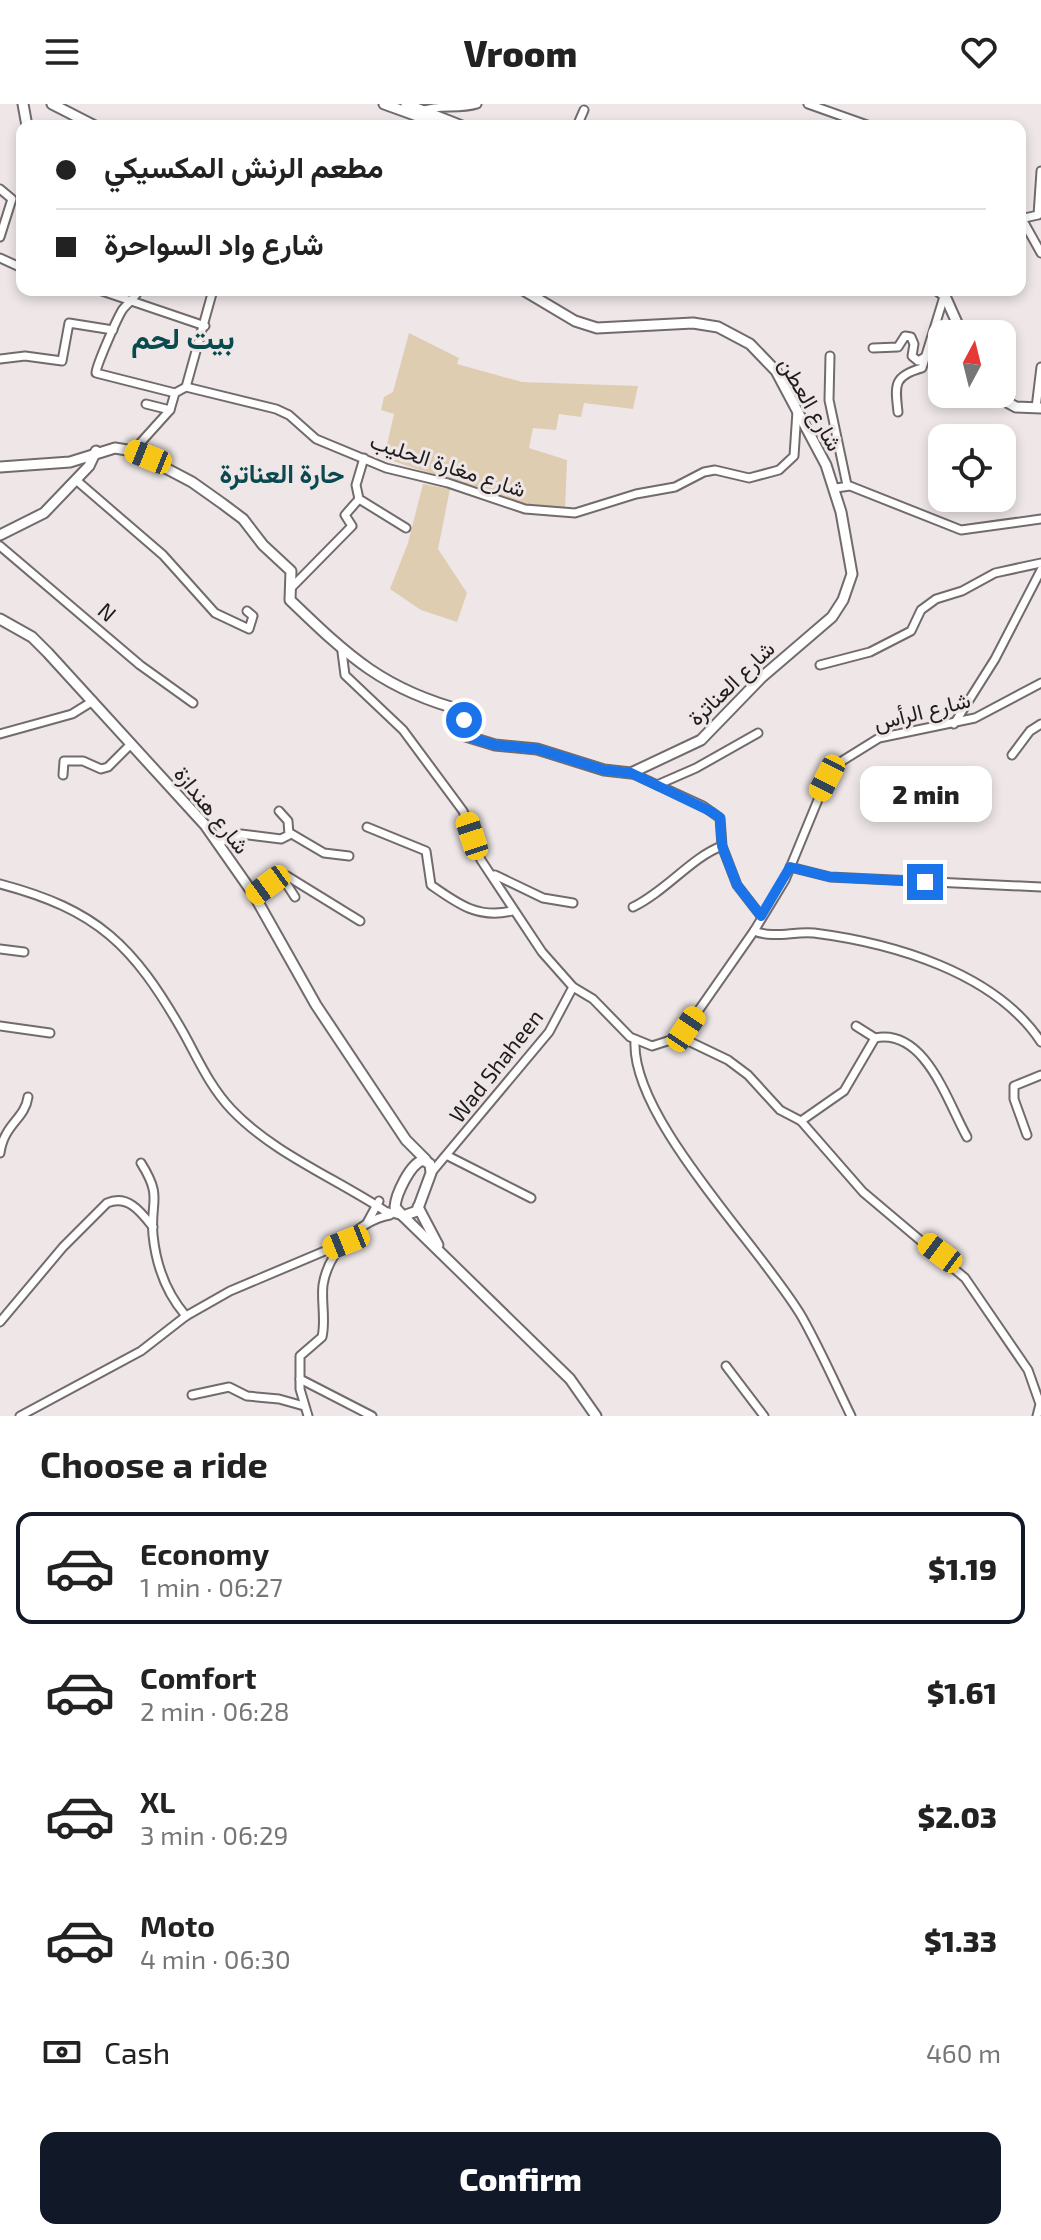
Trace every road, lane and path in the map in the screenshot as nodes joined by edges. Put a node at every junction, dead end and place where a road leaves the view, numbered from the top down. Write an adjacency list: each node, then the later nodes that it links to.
1 (52, 104): 8 (street)
2 (384, 104): 7 (street)
3 (406, 104): 7 (street)
4 (477, 104): 7 (street)
5 (808, 104): 12 (street)
6 (584, 110): 11 (street)
7 (419, 113): 9 (street); 10 (street)
8 (83, 120)
9 (433, 120)
10 (442, 120)
11 (580, 120)
12 (853, 120)
13 (1041, 171): 15 (street)
14 (0, 189): 17 (street)
15 (1026, 218)
16 (1026, 228): 18 (street)
17 (0, 237)
18 (1041, 253)
19 (116, 296): 25 (street)
20 (136, 296): 25 (street)
21 (212, 296): 27 (street)
22 (533, 296): 38 (street, شارع العطن)
23 (942, 296): 31 (street)
24 (945, 296): 26 (street)
25 (132, 302): 27 (street); 28 (street)
26 (956, 320)
27 (205, 326): 34 (street)
28 (113, 330): 32 (street); 35 (street)
29 (873, 348): 31 (street)
30 (830, 356): 47 (street)
31 (925, 357): 41 (street)
32 (0, 359)
33 (1041, 367): 39 (street)
34 (186, 387): 35 (street); 44 (street, شارع مغارة الحليب)
35 (175, 393): 40 (street)
36 (146, 404): 40 (street)
37 (1016, 407): 39 (street)
38 (797, 408): 44 (street, شارع مغارة الحليب); 48 (street, شارع العطن)
39 (1038, 408)
40 (170, 410): 43 (street)
41 (898, 412)
42 (96, 451): 43 (street); 45 (street); 46 (street)
43 (133, 451): 56 (street)
44 (364, 458): 49 (street)
45 (0, 467)
46 (76, 480): 52 (street); 57 (street)
47 (847, 485): 48 (street); 50 (street)
48 (836, 488): 70 (street, شارع العناترة)
49 (359, 499): 51 (street); 56 (street)
50 (1041, 519)
51 (406, 528)
52 (0, 535)
53 (0, 546): 63 (street, N)
54 (1041, 563): 60 (street)
55 (1041, 570): 65 (street)
56 (292, 587): 59 (street)
57 (247, 611)
58 (0, 619): 62 (street, شارع هندازة)
59 (342, 652): 70 (street); 80 (street)
60 (820, 665)
61 (1041, 683): 65 (street, شارع الرأس)
62 (93, 701): 67 (street); 68 (street, شارع هندازة)
63 (193, 703)
64 (1041, 724): 69 (street)
65 (954, 725): 79 (street, شارع الرأس)
66 (758, 733): 72 (street)
67 (0, 734)
68 (131, 744): 71 (street); 76 (street, شارع هندازة)
69 (1012, 755)
70 (631, 773): 72 (street)
71 (63, 775)
72 (657, 785): 77 (street)
73 (279, 811): 75 (street)
74 (367, 827): 88 (street)
75 (290, 833): 76 (street); 78 (street)
76 (218, 843): 84 (street, شارع هندازة)
77 (722, 846): 87 (street); 89 (street)
78 (349, 856)
79 (790, 867): 83 (street); 89 (street, شارع الرأس)
80 (493, 874): 86 (street); 88 (street)
81 (282, 877): 84 (street); 85 (street); 90 (street)
82 (0, 884): 116 (street)
83 (1041, 887)
84 (254, 895): 107 (street, شارع هندازة)
85 (295, 897)
86 (573, 903)
87 (633, 907)
88 (512, 911): 94 (street)
89 (761, 916): 91 (street, شارع الرأس)
90 (360, 921)
91 (754, 931): 98 (street, شارع الرأس); 101 (street)
92 (0, 949): 93 (street)
93 (24, 952)
94 (573, 987): 100 (street); 109 (street, Wad Shaheen)
95 (0, 1026): 97 (street)
96 (856, 1026): 99 (street)
97 (50, 1033)
98 (680, 1037): 100 (street); 104 (street)
99 (875, 1038): 104 (street); 106 (street)
100 (635, 1041): 134 (street)
101 (1041, 1042)
102 (1041, 1075): 105 (street)
103 (28, 1097): 108 (street)
104 (801, 1121): 135 (street)
105 (1027, 1135)
106 (967, 1137)
107 (406, 1140): 110 (street, شارع هندازة); 112 (street, شارع هندازة)
108 (0, 1153)
109 (446, 1158): 110 (street); 113 (street, Wad Shaheen); 115 (street)
110 (426, 1160): 112 (street); 113 (street)
111 (141, 1163): 120 (street)
112 (412, 1169): 114 (street)
113 (429, 1176): 117 (street)
114 (398, 1196): 116 (street); 118 (street)
115 (531, 1198)
116 (375, 1201): 118 (street); 119 (street)
117 (419, 1205): 118 (street); 122 (street)
118 (402, 1218): 119 (street); 122 (street)
119 (365, 1225): 121 (street)
120 (153, 1227): 123 (street); 124 (street)
121 (346, 1242): 123 (street); 126 (street)
122 (439, 1248): 132 (street)
123 (186, 1316): 129 (street)
124 (0, 1322)
125 (726, 1366): 133 (street)
126 (300, 1379): 128 (street); 131 (street)
127 (192, 1395): 128 (street)
128 (304, 1406): 130 (street)
129 (20, 1416)
130 (308, 1416)
131 (372, 1416)
132 (596, 1416)
133 (764, 1416)
134 (851, 1416)
135 (1037, 1416)

